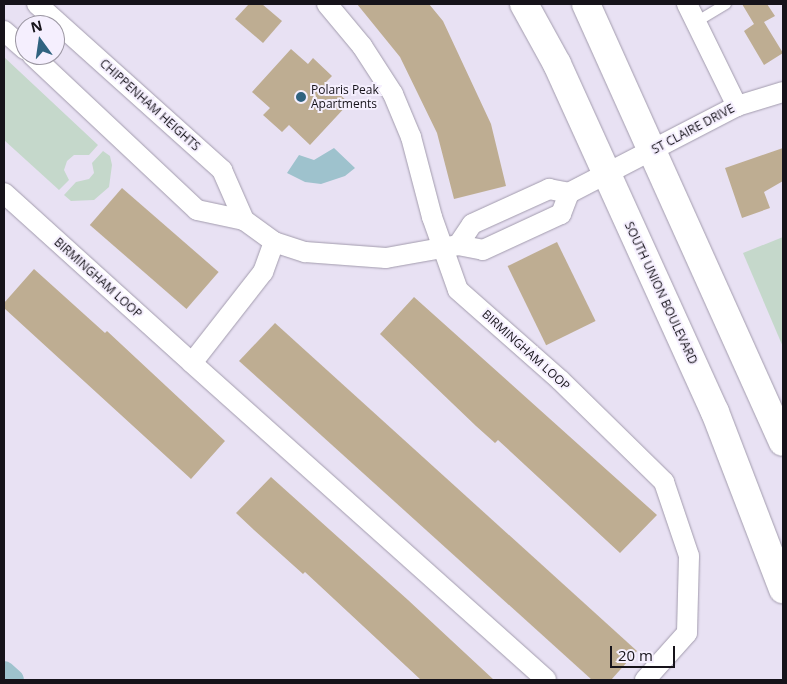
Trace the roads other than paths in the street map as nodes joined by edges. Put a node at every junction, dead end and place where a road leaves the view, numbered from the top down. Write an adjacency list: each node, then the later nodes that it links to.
1 (37, 4): 17 (street, CHIPPENHAM HEIGHTS)
2 (327, 4): 19 (street, BIRMINGHAM LOOP)
3 (524, 4): 14 (main road, SOUTH UNION BOULEVARD)
4 (586, 4): 13 (main road)
5 (687, 4): 7 (street)
6 (726, 4): 7 (lane)
7 (696, 22): 12 (street)
8 (4, 31): 9 (street)
9 (15, 40)
10 (43, 65): 17 (street, CHIPPENHAM HEIGHTS)
11 (783, 92): 12 (street, ST CLAIRE DRIVE)
12 (737, 106): 13 (street, ST CLAIRE DRIVE)
13 (654, 150): 14 (street, ST CLAIRE DRIVE); 21 (main road)
14 (606, 172): 16 (street); 22 (main road, SOUTH UNION BOULEVARD)
15 (4, 193): 20 (street, BIRMINGHAM LOOP)
16 (569, 193): 19 (street); 19 (street, CHIPPENHAM HEIGHTS)
17 (244, 220): 18 (street, CHIPPENHAM HEIGHTS)
18 (274, 242): 19 (street, CHIPPENHAM HEIGHTS); 20 (street)
19 (450, 247): 24 (street, BIRMINGHAM LOOP)
20 (192, 363): 23 (street, BIRMINGHAM LOOP)
21 (783, 442)
22 (783, 589)
23 (546, 680)
24 (644, 680)

